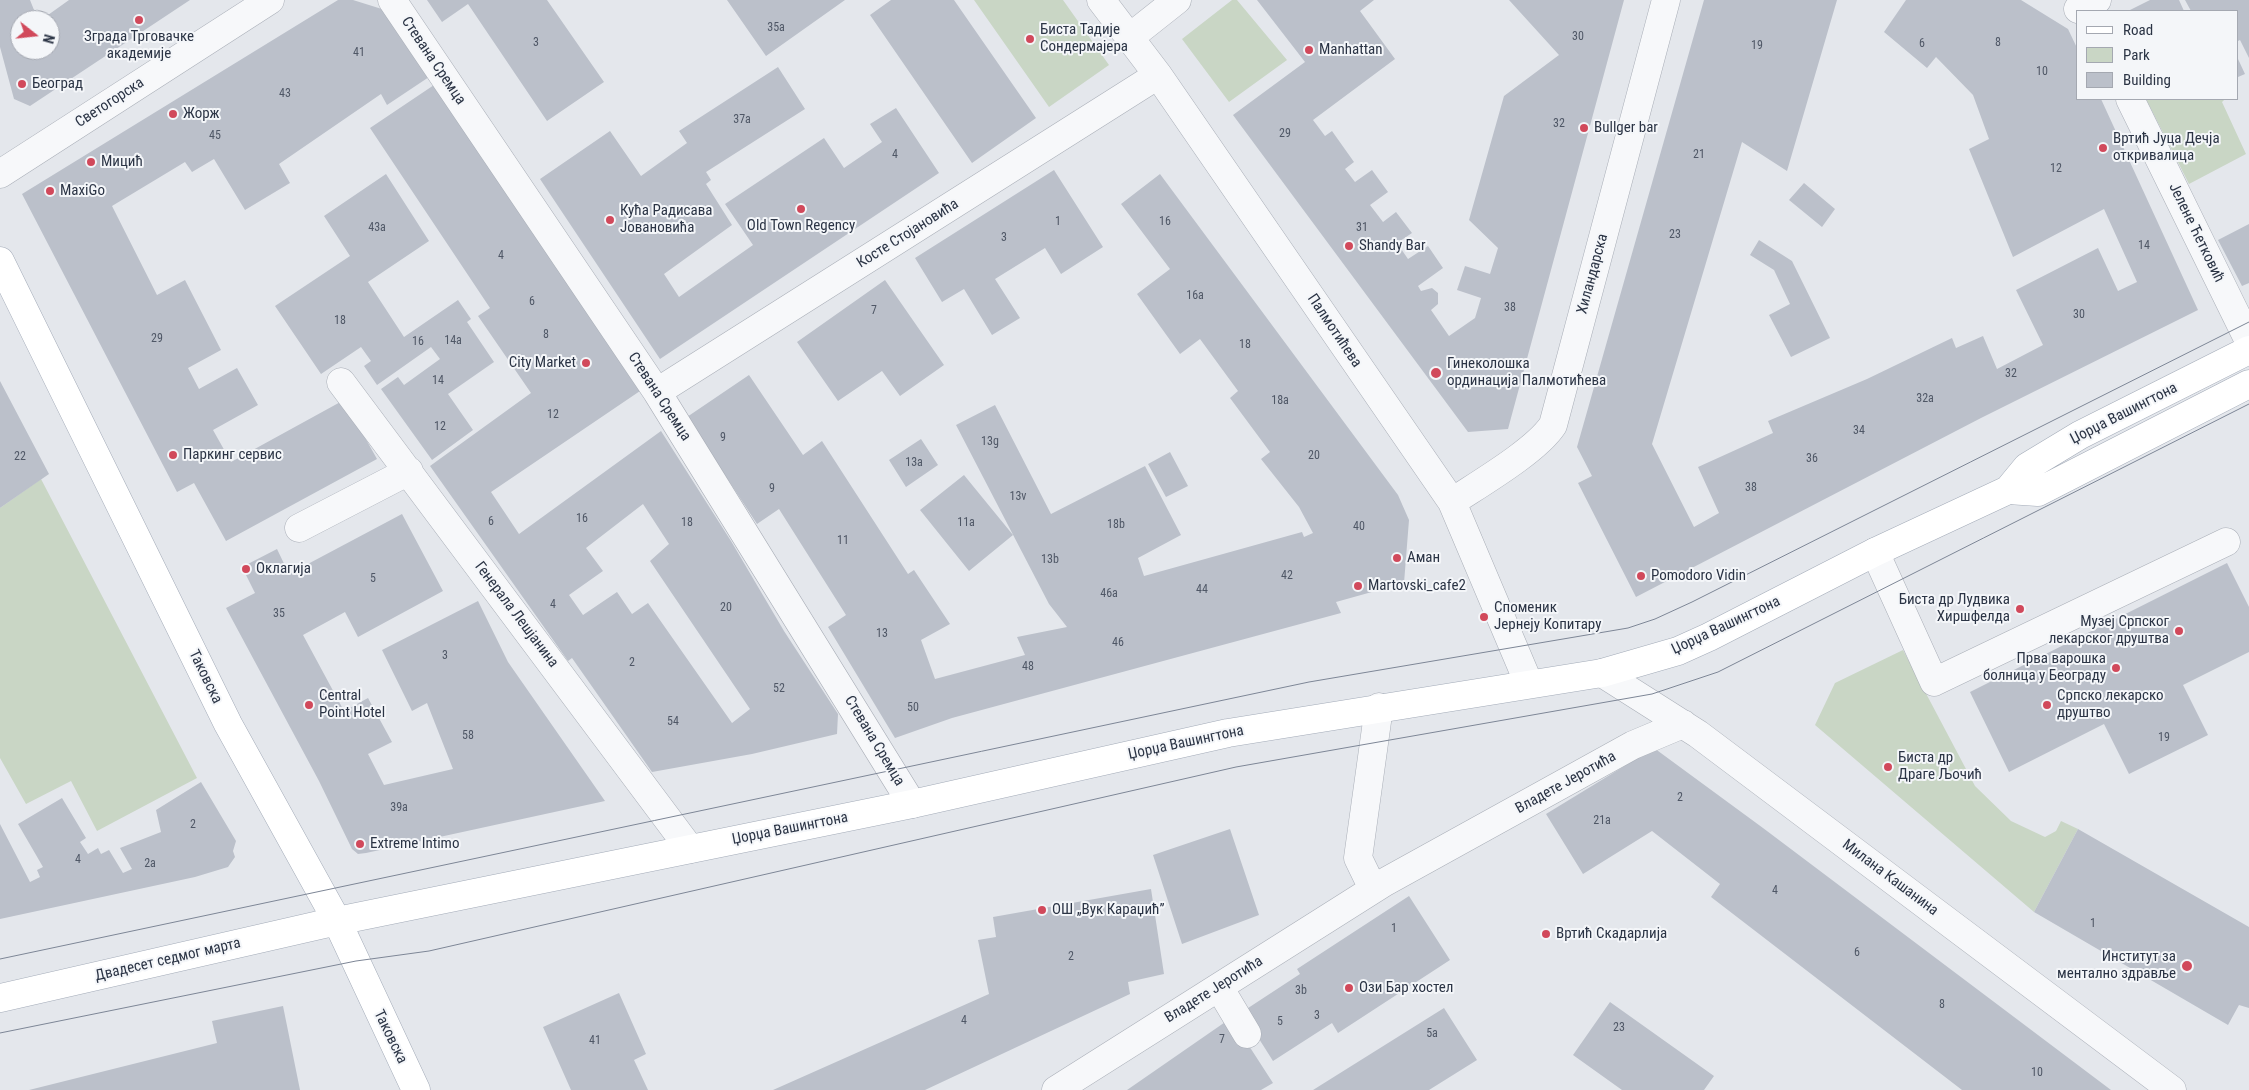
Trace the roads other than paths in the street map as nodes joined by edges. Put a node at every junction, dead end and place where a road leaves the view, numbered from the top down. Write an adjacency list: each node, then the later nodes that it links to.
1 (270, 0): 9 (street, Светогорска)
2 (392, 0): 15 (street, Стевана Сремца)
3 (1101, 0): 6 (street, Палмотићева)
4 (1177, 0): 6 (street)
5 (1666, 0): 18 (street, Хиландарска)
6 (1129, 38): 7 (street, Палмотићева)
7 (1158, 75): 15 (street, Косте Стојановића); 18 (street, Палмотићева)
8 (2130, 100): 11 (street, Јелене Ћетковић)
9 (0, 174)
10 (0, 261): 29 (main road, Таковска)
11 (2249, 341)
12 (2249, 350): 17 (main road, Џорџа Вашингтона)
13 (341, 382): 16 (street, Генерала Лешјанина)
14 (2249, 384): 17 (main road, Џорџа Вашингтона)
15 (657, 392): 26 (street, Стевана Сремца)
16 (409, 471): 19 (street); 27 (street, Генерала Лешјанина)
17 (2008, 490): 21 (main road, Џорџа Вашингтона)
18 (1452, 502): 23 (street, Палмотићева)
19 (299, 528)
20 (2226, 542): 21 (street)
21 (1875, 552): 22 (main road, Џорџа Вашингтона)
22 (1602, 673): 23 (main road, Џорџа Вашингтона); 25 (street, Милана Кашанина)
23 (1529, 684): 24 (main road, Џорџа Вашингтона)
24 (1379, 707): 26 (main road, Џорџа Вашингтона); 28 (street)
25 (1683, 724): 28 (street, Владете Јеротића); 35 (street, Милана Кашанина)
26 (912, 804): 27 (main road, Џорџа Вашингтона)
27 (690, 849): 29 (main road, Џорџа Вашингтона)
28 (1373, 889): 30 (street, Владете Јеротића)
29 (337, 921): 31 (main road, Двадесет седмог марта); 33 (main road, Таковска)
30 (1220, 987): 32 (street); 34 (street, Владете Јеротића)
31 (0, 998)
32 (1247, 1034)
33 (416, 1090)
34 (1056, 1090)
35 (2172, 1090)

